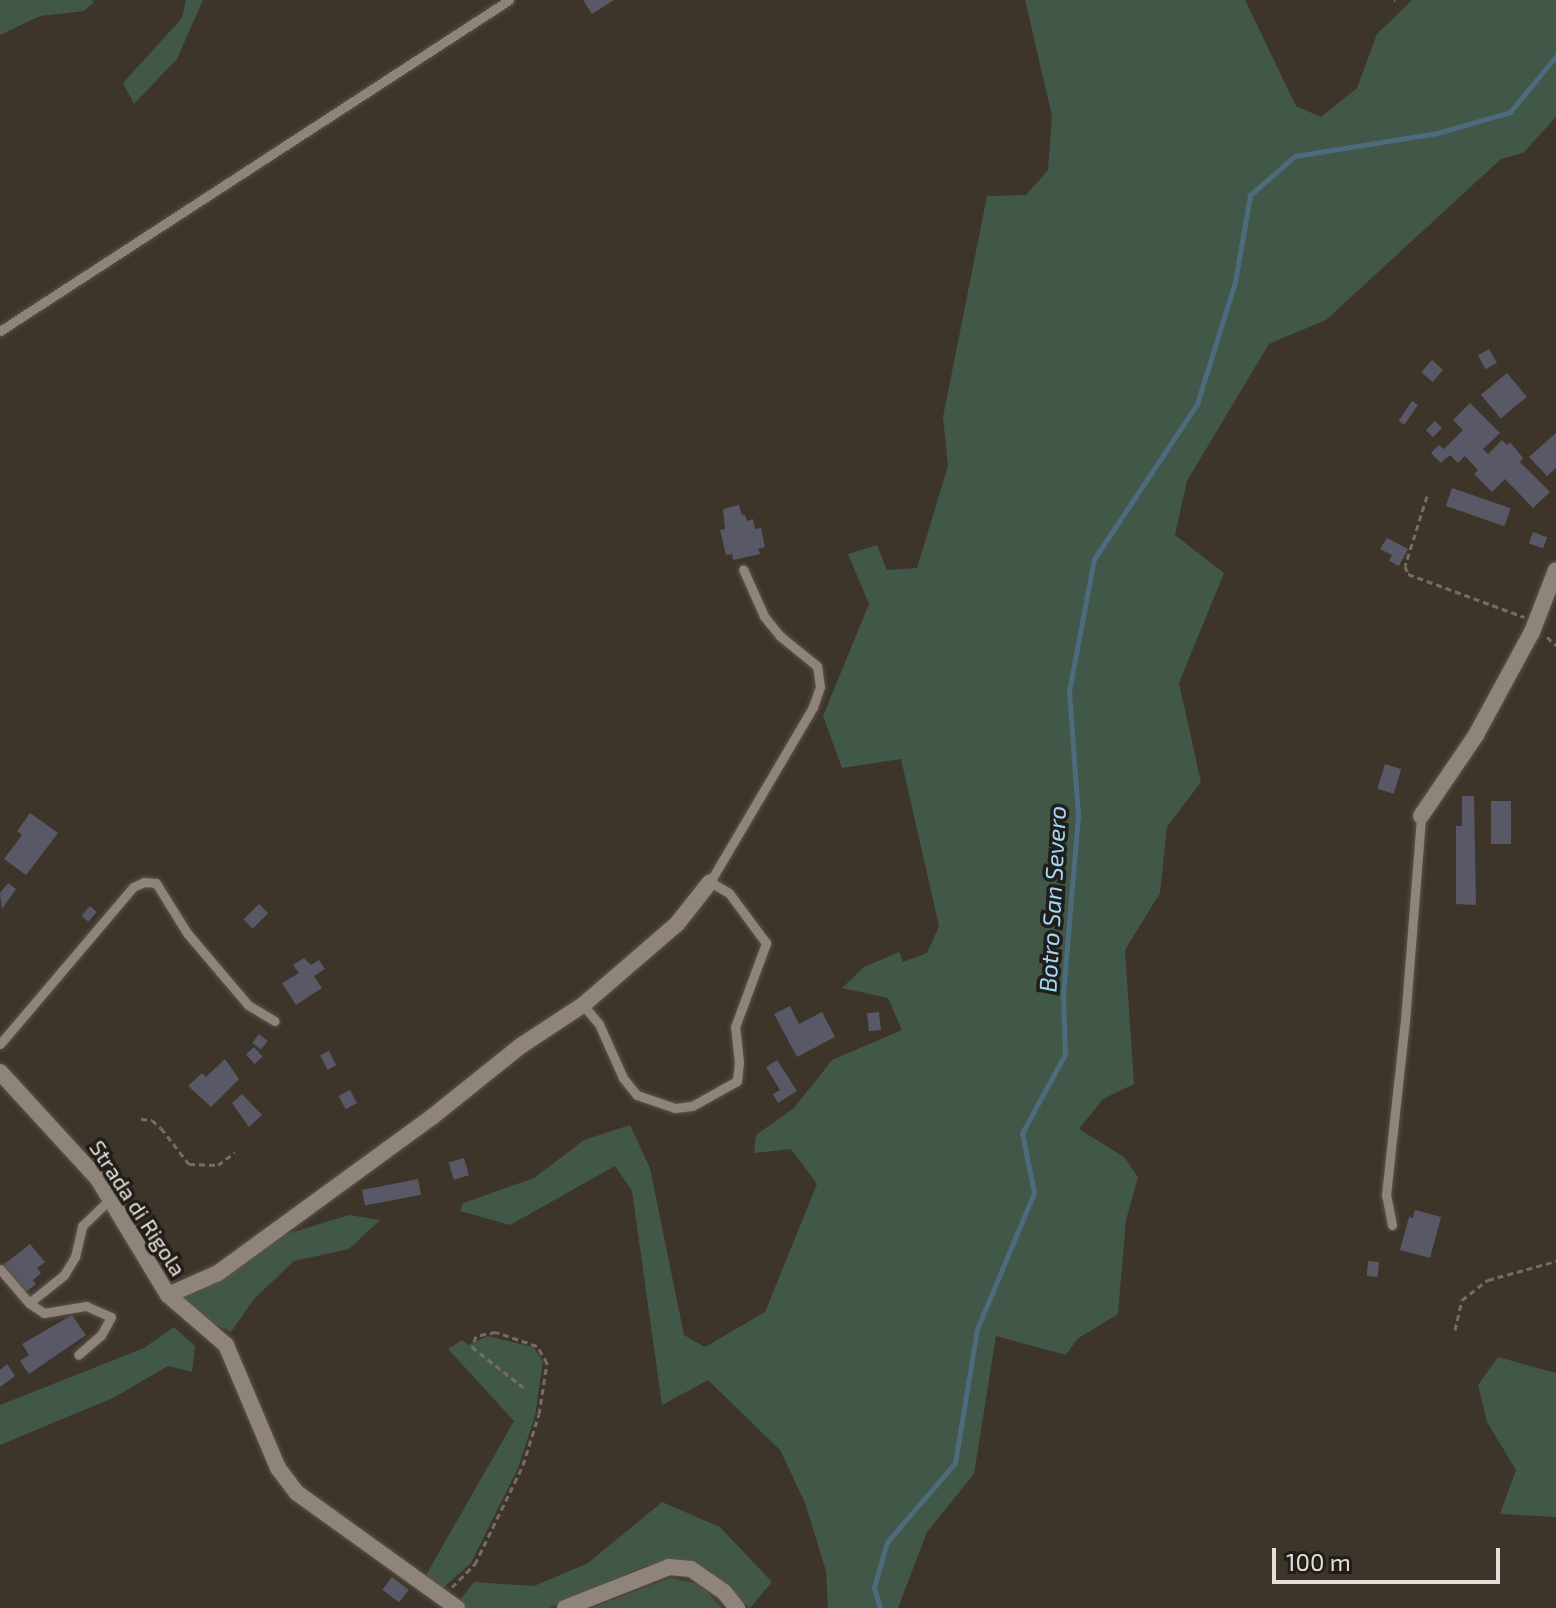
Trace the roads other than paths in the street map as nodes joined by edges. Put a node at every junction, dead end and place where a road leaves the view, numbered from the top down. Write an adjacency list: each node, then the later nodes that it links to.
1 (509, 0): 2 (lane)
2 (0, 331)
3 (743, 569): 6 (lane)
4 (1556, 570): 5 (street)
5 (1421, 816): 12 (lane)
6 (710, 882): 7 (street); 7 (lane)
7 (583, 1005): 14 (street)
8 (275, 1021): 9 (lane)
9 (0, 1044)
10 (0, 1072): 11 (street, Strada di Rigola)
11 (110, 1199): 14 (street, Strada di Rigola); 15 (lane)
12 (1392, 1225)
13 (0, 1269): 15 (lane)
14 (168, 1295): 17 (street, Strada di Rigola)
15 (29, 1303): 16 (lane)
16 (78, 1355)
17 (457, 1608)
18 (565, 1608): 19 (street)
19 (737, 1608)

